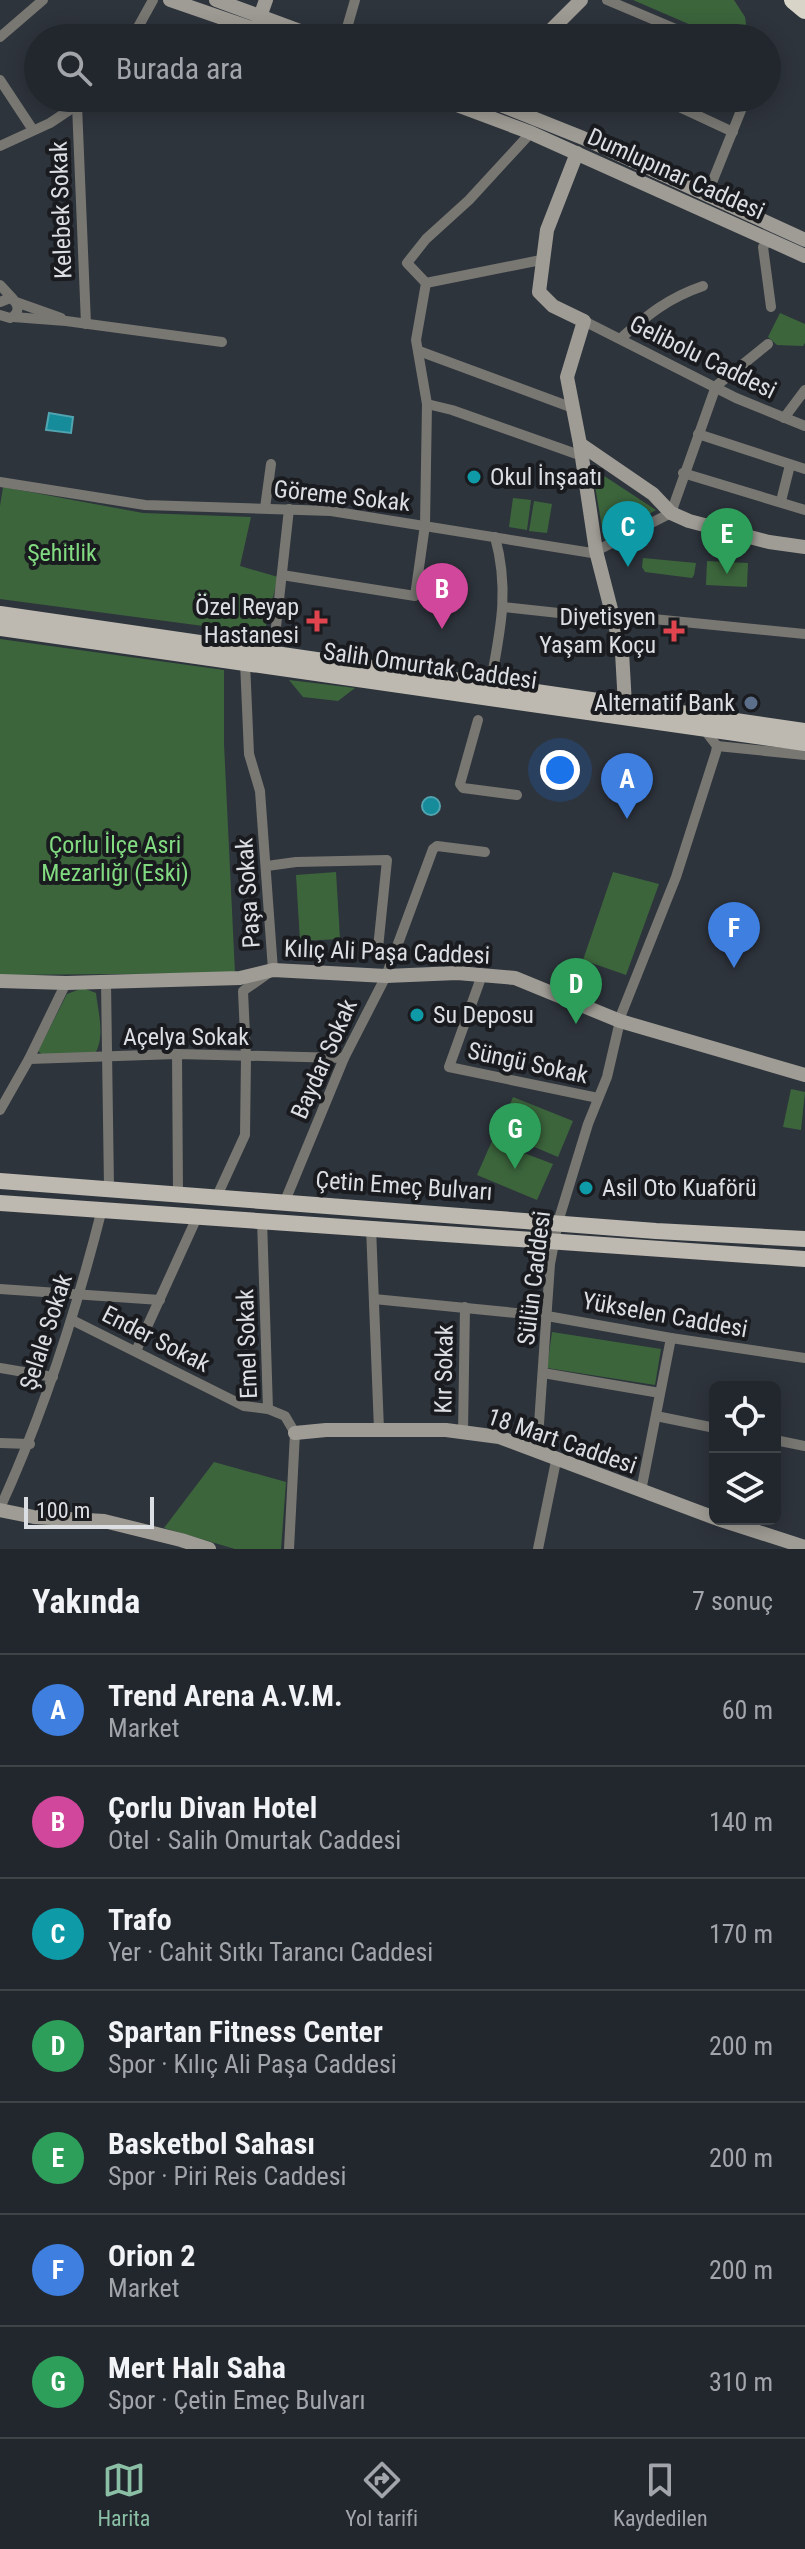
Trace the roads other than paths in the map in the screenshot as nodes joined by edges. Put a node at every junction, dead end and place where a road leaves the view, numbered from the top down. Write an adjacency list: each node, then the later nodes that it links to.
1 (43, 0): 18 (street)
2 (153, 0): 13 (street)
3 (170, 0): 11 (street)
4 (216, 0): 11 (street)
5 (266, 0): 12 (street)
6 (355, 0): 15 (street)
7 (581, 0): 16 (street)
8 (607, 0): 17 (street)
9 (793, 0): 10 (highway)
10 (805, 10)
11 (243, 11): 12 (street)
12 (258, 23): 14 (street)
13 (140, 24)
14 (262, 24)
15 (348, 24)
16 (557, 24)
17 (664, 24)
18 (0, 37)
19 (0, 80): 26 (street)
20 (64, 112): 26 (street)
21 (81, 112): 45 (street, Kelebek Sokak)
22 (475, 112): 27 (street, Dumlupınar Caddesi)
23 (519, 112): 31 (street, Dumlupınar Caddesi)
24 (690, 112): 28 (street)
25 (741, 112): 28 (street)
26 (33, 130): 29 (street)
27 (529, 132): 30 (street, Dumlupınar Caddesi); 36 (street)
28 (733, 132): 31 (street)
29 (2, 141)
30 (577, 153): 32 (street, Dumlupınar Caddesi); 35 (street)
31 (707, 195): 33 (street, Dumlupınar Caddesi)
32 (769, 240): 34 (street, Dumlupınar Caddesi); 41 (street)
33 (805, 240)
34 (805, 256)
35 (541, 260): 36 (street); 44 (street)
36 (426, 283): 50 (street)
37 (0, 285): 39 (street)
38 (703, 286): 47 (street)
39 (14, 301): 40 (street); 42 (street); 43 (street)
40 (0, 302)
41 (771, 307)
42 (8, 317): 43 (street); 46 (street)
43 (66, 321): 45 (street)
44 (584, 321): 47 (street, Gelibolu Caddesi); 54 (street)
45 (86, 324): 48 (street)
46 (1, 329)
47 (621, 338): 51 (street, Gelibolu Caddesi)
48 (222, 342)
49 (768, 344): 51 (street)
50 (419, 351): 53 (street); 54 (street)
51 (716, 386): 55 (street, Gelibolu Caddesi); 57 (street)
52 (805, 390): 55 (street)
53 (427, 404): 58 (street); 69 (street)
54 (573, 408): 58 (street)
55 (784, 418): 56 (street, Gelibolu Caddesi)
56 (805, 426)
57 (698, 434): 60 (street); 62 (street)
58 (581, 450): 68 (street); 72 (street)
59 (271, 464): 65 (street)
60 (790, 465): 61 (street); 64 (street)
61 (805, 469)
62 (683, 473): 64 (street); 68 (street)
63 (0, 482): 65 (street, Göreme Sokak)
64 (781, 501): 66 (street)
65 (265, 508): 67 (street, Göreme Sokak)
66 (804, 508)
67 (289, 509): 69 (street, Göreme Sokak); 73 (street)
68 (671, 513): 71 (street); 72 (street)
69 (425, 525): 70 (street, Göreme Sokak); 73 (street)
70 (495, 537): 72 (street, Göreme Sokak); 74 (street)
71 (805, 542)
72 (596, 551): 76 (street)
73 (282, 575): 79 (street)
74 (503, 607): 76 (street); 81 (street)
75 (0, 614): 79 (main road, Salih Omurtak Caddesi)
76 (613, 617): 78 (street); 82 (street)
77 (0, 628): 80 (main road, Salih Omurtak Caddesi)
78 (805, 634)
79 (273, 654): 81 (main road, Salih Omurtak Caddesi)
80 (245, 662): 84 (main road, Salih Omurtak Caddesi); 91 (street, Paşa Sokak)
81 (490, 686): 82 (main road, Salih Omurtak Caddesi)
82 (625, 705): 85 (main road, Salih Omurtak Caddesi)
83 (478, 720): 89 (street)
84 (704, 729): 86 (main road, Salih Omurtak Caddesi); 87 (street)
85 (805, 731)
86 (805, 743)
87 (717, 746): 88 (street); 99 (street, Sülün Caddesi)
88 (805, 755)
89 (517, 795)
90 (485, 852): 95 (street, Baydar Sokak)
91 (267, 866): 92 (street); 93 (street, Paşa Sokak)
92 (377, 958)
93 (273, 970): 95 (street, Kılıç Ali Paşa Caddesi); 97 (street, Kılıç Ali Paşa Caddesi); 102 (street, Paşa Sokak)
94 (482, 975): 95 (street, Kılıç Ali Paşa Caddesi); 99 (street, Kılıç Ali Paşa Caddesi); 106 (street, Süngü Sokak)
95 (386, 976): 103 (street, Baydar Sokak)
96 (0, 981): 98 (street, Kılıç Ali Paşa Caddesi)
97 (106, 982): 98 (street, Kılıç Ali Paşa Caddesi); 101 (street)
98 (66, 983): 104 (street)
99 (620, 1021): 105 (street, Kılıç Ali Paşa Caddesi); 106 (street, Sülün Caddesi)
100 (177, 1054): 101 (street, Açelya Sokak); 102 (street, Açelya Sokak); 110 (street)
101 (108, 1056): 104 (street, Açelya Sokak); 109 (street)
102 (246, 1057): 103 (street, Açelya Sokak); 111 (street, Paşa Sokak)
103 (344, 1058): 112 (street, Baydar Sokak)
104 (29, 1059): 107 (street)
105 (805, 1075)
106 (598, 1098): 117 (street, Sülün Caddesi)
107 (0, 1110)
108 (0, 1181): 109 (main road, Çetin Emeç Bulvarı)
109 (109, 1188): 110 (main road, Çetin Emeç Bulvarı)
110 (178, 1193): 111 (main road, Çetin Emeç Bulvarı)
111 (217, 1196): 112 (main road, Çetin Emeç Bulvarı)
112 (285, 1201): 117 (main road, Çetin Emeç Bulvarı)
113 (0, 1203): 114 (main road, Çetin Emeç Bulvarı)
114 (102, 1209): 115 (main road, Çetin Emeç Bulvarı); 123 (street, Şelale Sokak)
115 (198, 1215): 116 (main road, Çetin Emeç Bulvarı); 125 (street)
116 (262, 1219): 118 (main road, Çetin Emeç Bulvarı); 136 (street, Emel Sokak)
117 (558, 1222): 119 (main road, Çetin Emeç Bulvarı); 120 (street, Sülün Caddesi)
118 (371, 1227): 120 (main road, Çetin Emeç Bulvarı); 124 (street)
119 (805, 1239)
120 (555, 1241): 121 (main road, Çetin Emeç Bulvarı); 127 (street, Sülün Caddesi)
121 (805, 1259)
122 (0, 1289): 123 (street)
123 (81, 1294): 125 (street); 128 (street, Şelale Sokak)
124 (374, 1299): 126 (street, Yükselen Caddesi); 139 (street)
125 (160, 1300): 130 (street)
126 (465, 1307): 127 (street, Yükselen Caddesi); 140 (street, Kır Sokak)
127 (547, 1316): 129 (street, Yükselen Caddesi); 133 (street, Sülün Caddesi)
128 (72, 1320): 130 (street, Ender Sokak); 134 (street, Şelale Sokak)
129 (671, 1338): 131 (street, Yükselen Caddesi); 135 (street)
130 (136, 1351): 136 (street, Ender Sokak)
131 (805, 1358)
132 (0, 1368): 134 (street)
133 (543, 1373): 135 (street); 146 (street, Sülün Caddesi)
134 (53, 1377): 144 (street, Şelale Sokak)
135 (660, 1393): 137 (street)
136 (268, 1409): 141 (street, Emel Sokak)
137 (656, 1416): 138 (street); 148 (street)
138 (709, 1427)
139 (379, 1430): 140 (street, 18 Mart Caddesi); 141 (street, 18 Mart Caddesi)
140 (463, 1432): 146 (street, 18 Mart Caddesi)
141 (295, 1433): 155 (street)
142 (781, 1441): 145 (street)
143 (0, 1443): 144 (street)
144 (30, 1444): 149 (street, Şelale Sokak)
145 (805, 1446)
146 (537, 1453): 147 (street, 18 Mart Caddesi)
147 (556, 1461): 148 (street, 18 Mart Caddesi); 156 (street)
148 (641, 1491): 150 (street, 18 Mart Caddesi)
149 (0, 1509): 152 (street)
150 (709, 1515)
151 (738, 1525): 153 (street, 18 Mart Caddesi)
152 (178, 1544): 154 (street)
153 (805, 1547)
154 (209, 1549)
155 (289, 1549)
156 (538, 1549)

